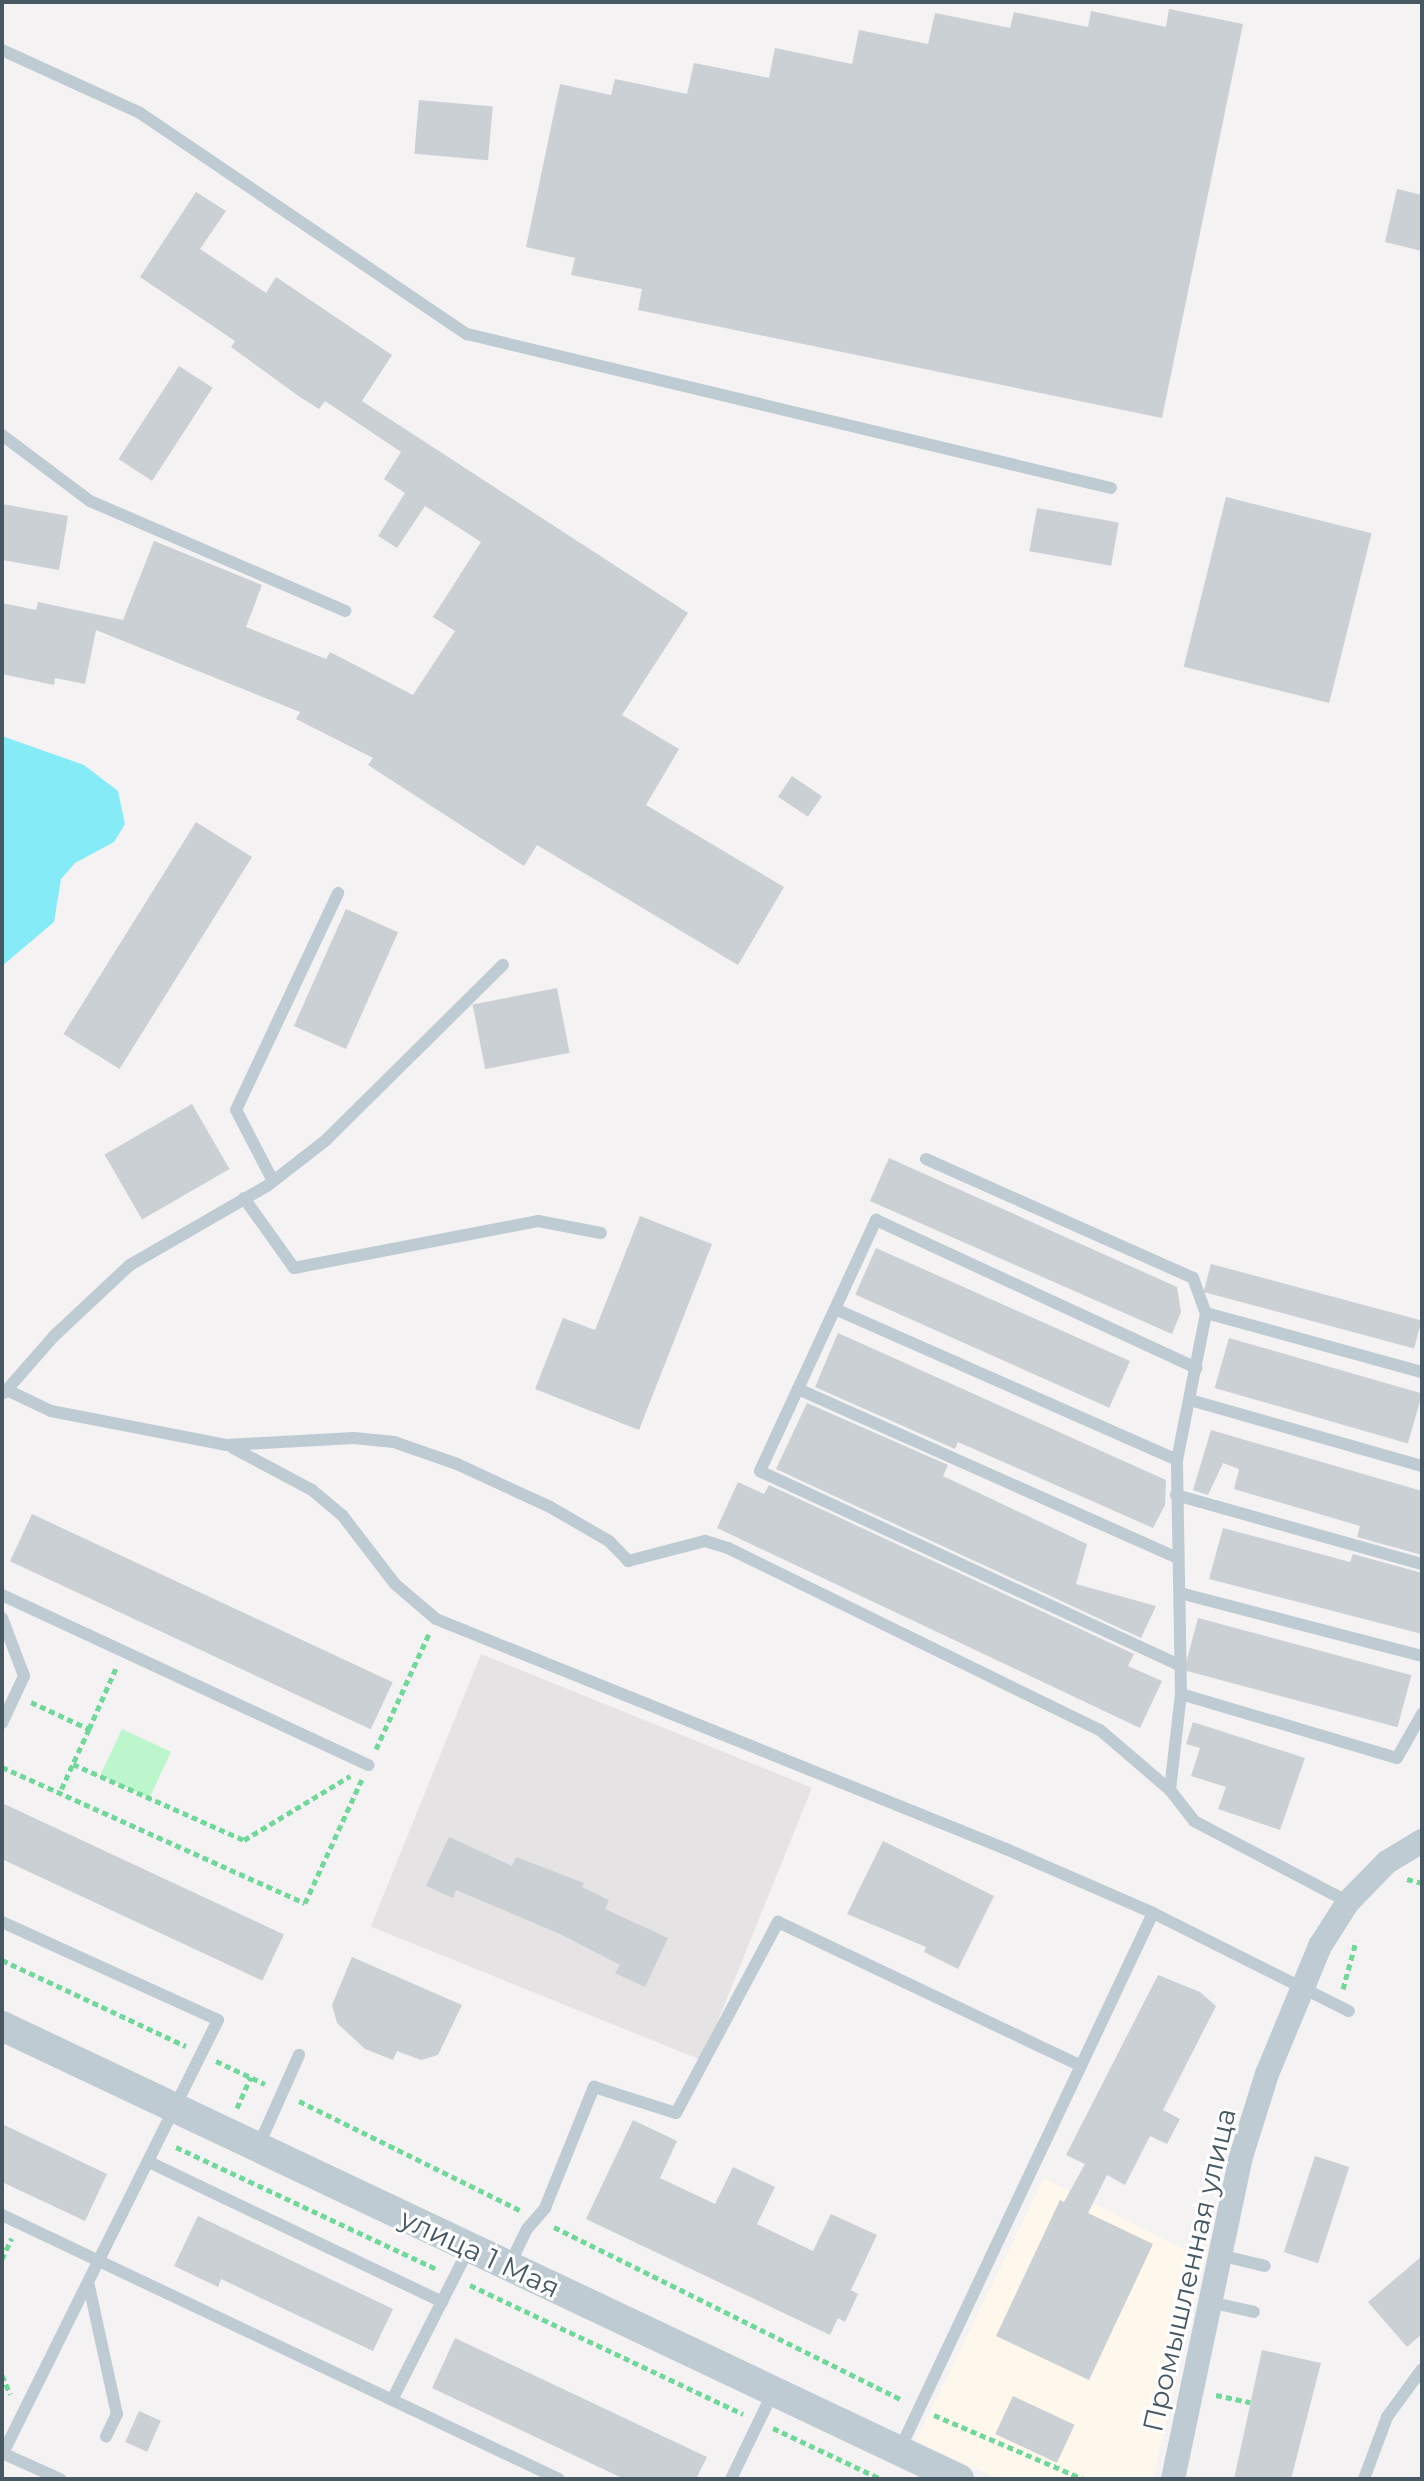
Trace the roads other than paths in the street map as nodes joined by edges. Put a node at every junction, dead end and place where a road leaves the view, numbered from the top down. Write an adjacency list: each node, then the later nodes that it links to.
1 (2, 50): 3 (lane)
2 (2, 435): 4 (lane)
3 (1111, 488)
4 (345, 611)
5 (338, 893): 8 (lane)
6 (503, 965): 8 (lane)
7 (926, 1159): 12 (lane)
8 (273, 1181): 9 (lane)
9 (244, 1198): 10 (lane); 16 (lane)
10 (601, 1233)
11 (835, 1309): 13 (lane); 15 (lane); 19 (lane)
12 (1206, 1313): 13 (lane); 14 (lane)
13 (1196, 1368): 17 (lane)
14 (1422, 1372)
15 (798, 1389): 22 (lane); 28 (lane)
16 (4, 1393): 18 (lane)
17 (1190, 1400): 19 (lane); 20 (lane)
18 (226, 1445): 33 (lane); 36 (lane)
19 (1177, 1460): 21 (lane)
20 (1422, 1466)
21 (1176, 1495): 22 (lane); 23 (lane)
22 (1176, 1557): 24 (lane)
23 (1422, 1564)
24 (1180, 1593): 27 (lane); 28 (lane)
25 (2, 1595): 32 (lane)
26 (2, 1618): 31 (lane)
27 (1422, 1656)
28 (1177, 1664): 29 (lane)
29 (1181, 1694): 30 (lane); 33 (lane)
30 (1422, 1714)
31 (2, 1723)
32 (368, 1765)
33 (1170, 1790): 35 (lane)
34 (1422, 1841): 35 (street, Промышленная улица)
35 (1348, 1902): 38 (street, Промышленная улица)
36 (1153, 1913): 38 (lane); 42 (lane)
37 (2, 1922): 43 (lane)
38 (1301, 1989): 39 (lane); 48 (street, Промышленная улица)
39 (1344, 2008)
40 (2, 2026): 43 (street, улица 1 Мая)
41 (299, 2055): 44 (lane)
42 (1081, 2066): 50 (lane); 60 (lane)
43 (176, 2108): 44 (street, улица 1 Мая); 45 (lane)
44 (258, 2147): 47 (street, улица 1 Мая)
45 (149, 2162): 49 (lane); 53 (lane)
46 (2, 2215): 49 (lane)
47 (469, 2248): 50 (street, улица 1 Мая); 53 (lane)
48 (1219, 2255): 51 (lane); 54 (street, Промышленная улица)
49 (101, 2262): 52 (lane); 58 (lane)
50 (509, 2266): 57 (street, улица 1 Мая)
51 (1265, 2266)
52 (89, 2286): 59 (lane); 61 (lane)
53 (442, 2302): 58 (lane)
54 (1209, 2302): 55 (lane); 66 (street, Промышленная улица)
55 (1254, 2312)
56 (1422, 2369): 67 (lane)
57 (773, 2392): 60 (street, улица 1 Мая); 64 (lane)
58 (392, 2400): 63 (lane)
59 (106, 2437)
60 (899, 2451): 65 (street, улица 1 Мая)
61 (3, 2453): 62 (lane)
62 (60, 2479)
63 (559, 2479)
64 (731, 2479)
65 (959, 2479)
66 (1173, 2479)
67 (1364, 2479)

